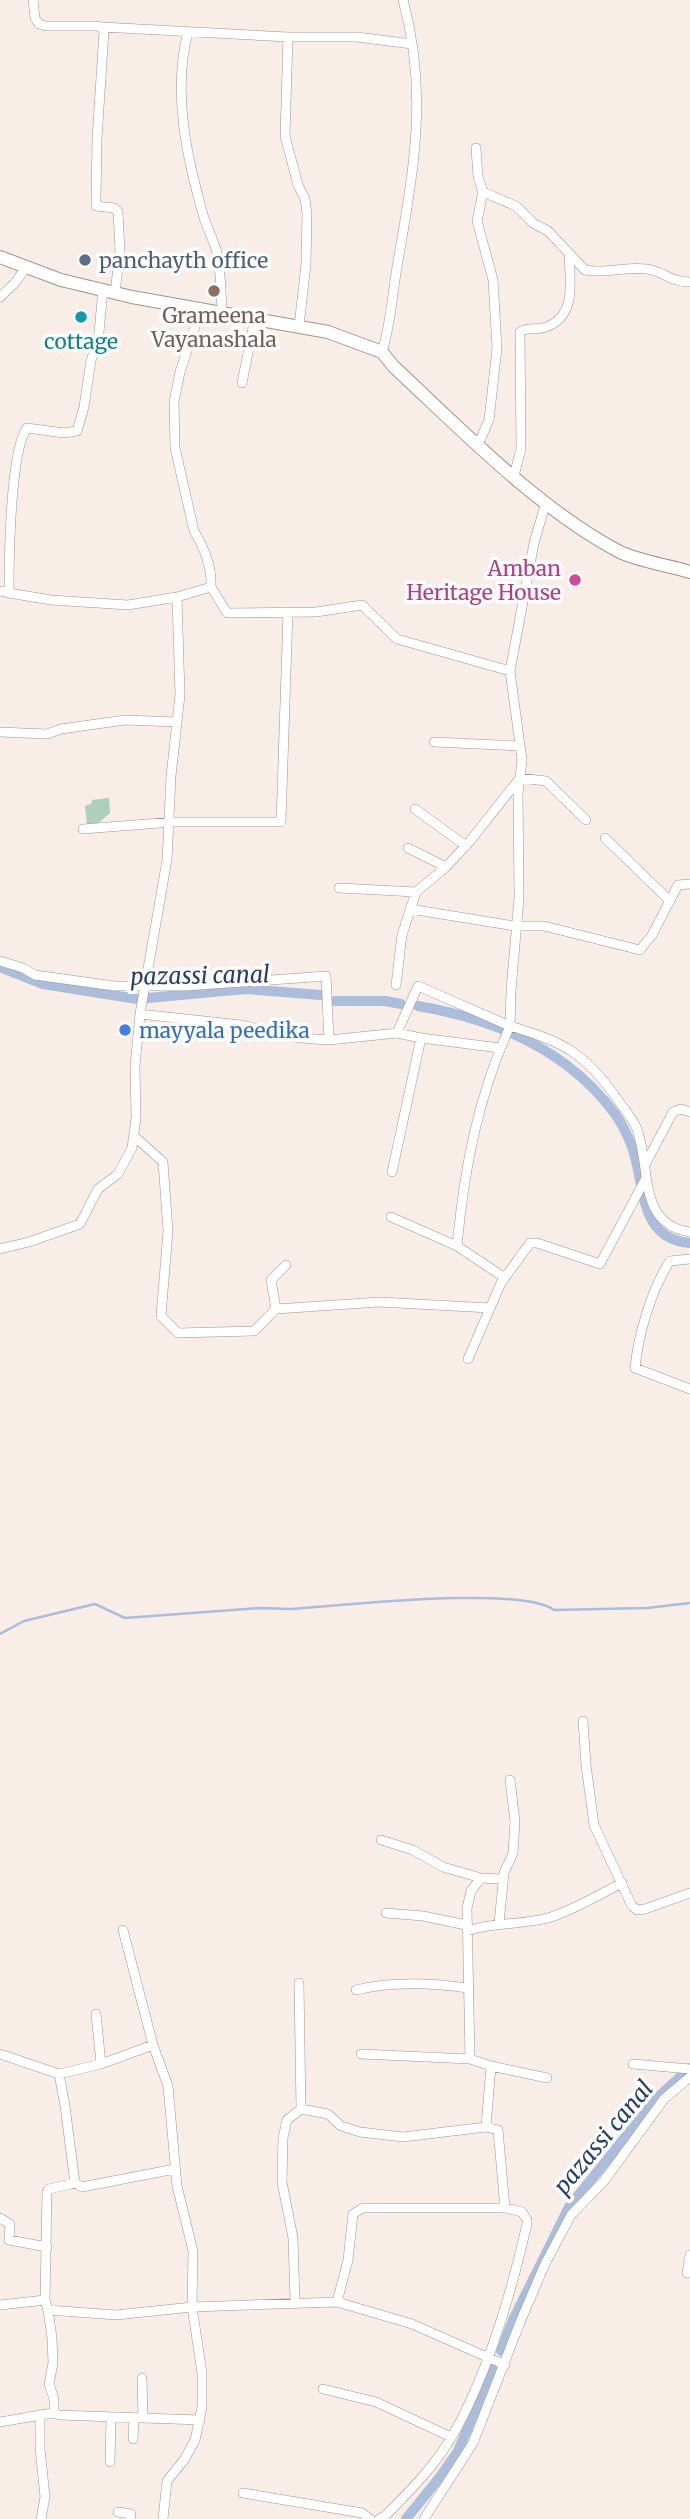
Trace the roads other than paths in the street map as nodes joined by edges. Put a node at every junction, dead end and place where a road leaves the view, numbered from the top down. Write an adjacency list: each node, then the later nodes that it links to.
1 (33, 0): 3 (street)
2 (403, 0): 6 (street)
3 (102, 27): 4 (street); 13 (street)
4 (188, 32): 5 (street); 16 (street)
5 (288, 37): 6 (street); 18 (street)
6 (412, 44): 19 (street)
7 (475, 148): 8 (street)
8 (483, 192): 9 (street); 21 (street)
9 (569, 255): 12 (street); 22 (street)
10 (0, 257): 11 (main road)
11 (27, 267): 13 (main road); 14 (street)
12 (690, 282)
13 (109, 291): 15 (main road); 26 (street)
14 (0, 297)
15 (201, 309): 16 (main road); 25 (street)
16 (222, 312): 17 (main road)
17 (255, 318): 18 (main road); 20 (street)
18 (299, 326): 19 (main road)
19 (382, 352): 21 (main road)
20 (242, 383)
21 (478, 445): 22 (main road)
22 (514, 477): 23 (main road)
23 (546, 502): 24 (main road); 29 (street)
24 (690, 572)
25 (211, 587): 27 (street); 28 (street)
26 (5, 592): 27 (street)
27 (177, 597): 30 (street)
28 (288, 612): 29 (street); 37 (street)
29 (510, 671): 33 (street)
30 (177, 722): 31 (street); 37 (street)
31 (0, 732)
32 (434, 742): 33 (street)
33 (520, 746): 34 (street)
34 (520, 778): 36 (street); 40 (street); 48 (street)
35 (415, 809): 40 (street)
36 (586, 820)
37 (167, 823): 38 (street); 51 (street)
38 (83, 829)
39 (605, 838): 46 (street)
40 (466, 846): 42 (street)
41 (408, 848): 42 (street)
42 (446, 867): 45 (street)
43 (690, 884): 46 (street)
44 (339, 888): 45 (street)
45 (416, 892): 47 (street)
46 (670, 901): 48 (street)
47 (411, 909): 48 (street); 50 (street)
48 (516, 926): 53 (street)
49 (0, 961): 51 (street)
50 (396, 985)
51 (145, 987): 52 (street); 56 (street)
52 (140, 1010): 56 (street); 59 (street)
53 (510, 1026): 54 (street); 57 (street); 60 (street)
54 (397, 1033): 55 (street); 56 (street)
55 (421, 1038): 57 (street); 61 (street)
56 (329, 1040)
57 (500, 1048): 65 (street)
58 (690, 1112): 60 (street)
59 (134, 1136): 66 (street); 71 (street)
60 (646, 1163): 62 (street)
61 (392, 1172)
62 (646, 1178): 64 (street); 69 (street)
63 (391, 1217): 65 (street)
64 (690, 1232)
65 (457, 1246): 69 (street)
66 (0, 1249)
67 (690, 1259): 73 (street)
68 (286, 1265): 71 (street)
69 (505, 1278): 70 (street)
70 (490, 1308): 71 (street); 72 (street)
71 (276, 1309)
72 (468, 1359)
73 (690, 1388)
74 (583, 1721): 79 (street)
75 (510, 1780): 78 (street)
76 (381, 1840): 77 (street)
77 (481, 1878): 78 (street); 83 (street)
78 (503, 1879): 82 (street)
79 (622, 1883): 80 (street); 82 (street)
80 (690, 1893)
81 (386, 1913): 83 (street)
82 (499, 1923): 83 (street)
83 (467, 1928): 86 (street)
84 (123, 1930): 89 (street)
85 (299, 1983): 100 (street)
86 (468, 1989): 87 (street); 92 (street)
87 (356, 1990)
88 (96, 2014): 93 (street)
89 (153, 2045): 93 (street); 102 (street)
90 (0, 2054): 97 (street)
91 (361, 2054): 92 (street)
92 (470, 2059): 95 (street)
93 (101, 2064): 97 (street)
94 (633, 2064): 96 (street)
95 (491, 2066): 99 (street); 101 (street)
96 (690, 2069)
97 (59, 2074): 103 (street)
98 (690, 2077): 115 (street)
99 (547, 2078)
100 (301, 2109): 101 (street); 109 (street)
101 (486, 2127): 104 (street)
102 (175, 2169): 103 (street); 113 (street)
103 (75, 2183): 106 (street)
104 (505, 2208): 110 (street); 114 (street)
105 (0, 2218): 106 (street)
106 (47, 2246): 112 (street)
107 (690, 2255): 108 (street)
108 (690, 2273)
109 (295, 2302): 110 (street); 113 (street)
110 (337, 2302): 114 (street)
111 (0, 2305): 112 (street)
112 (47, 2305): 113 (street); 118 (street)
113 (192, 2308): 122 (street)
114 (488, 2358): 115 (street); 124 (street)
115 (505, 2365): 134 (street)
116 (142, 2378): 121 (street)
117 (323, 2389): 124 (street)
118 (54, 2414): 119 (street); 120 (street)
119 (40, 2415): 123 (street); 129 (street)
120 (111, 2417): 121 (street); 126 (street)
121 (139, 2418): 122 (street); 125 (street)
122 (200, 2420): 131 (street)
123 (0, 2422)
124 (451, 2437): 133 (street)
125 (133, 2439)
126 (110, 2462)
127 (243, 2493): 132 (street)
128 (118, 2512): 130 (street)
129 (41, 2519)
130 (130, 2519)
131 (163, 2519)
132 (370, 2519)
133 (379, 2519)
134 (424, 2519)

